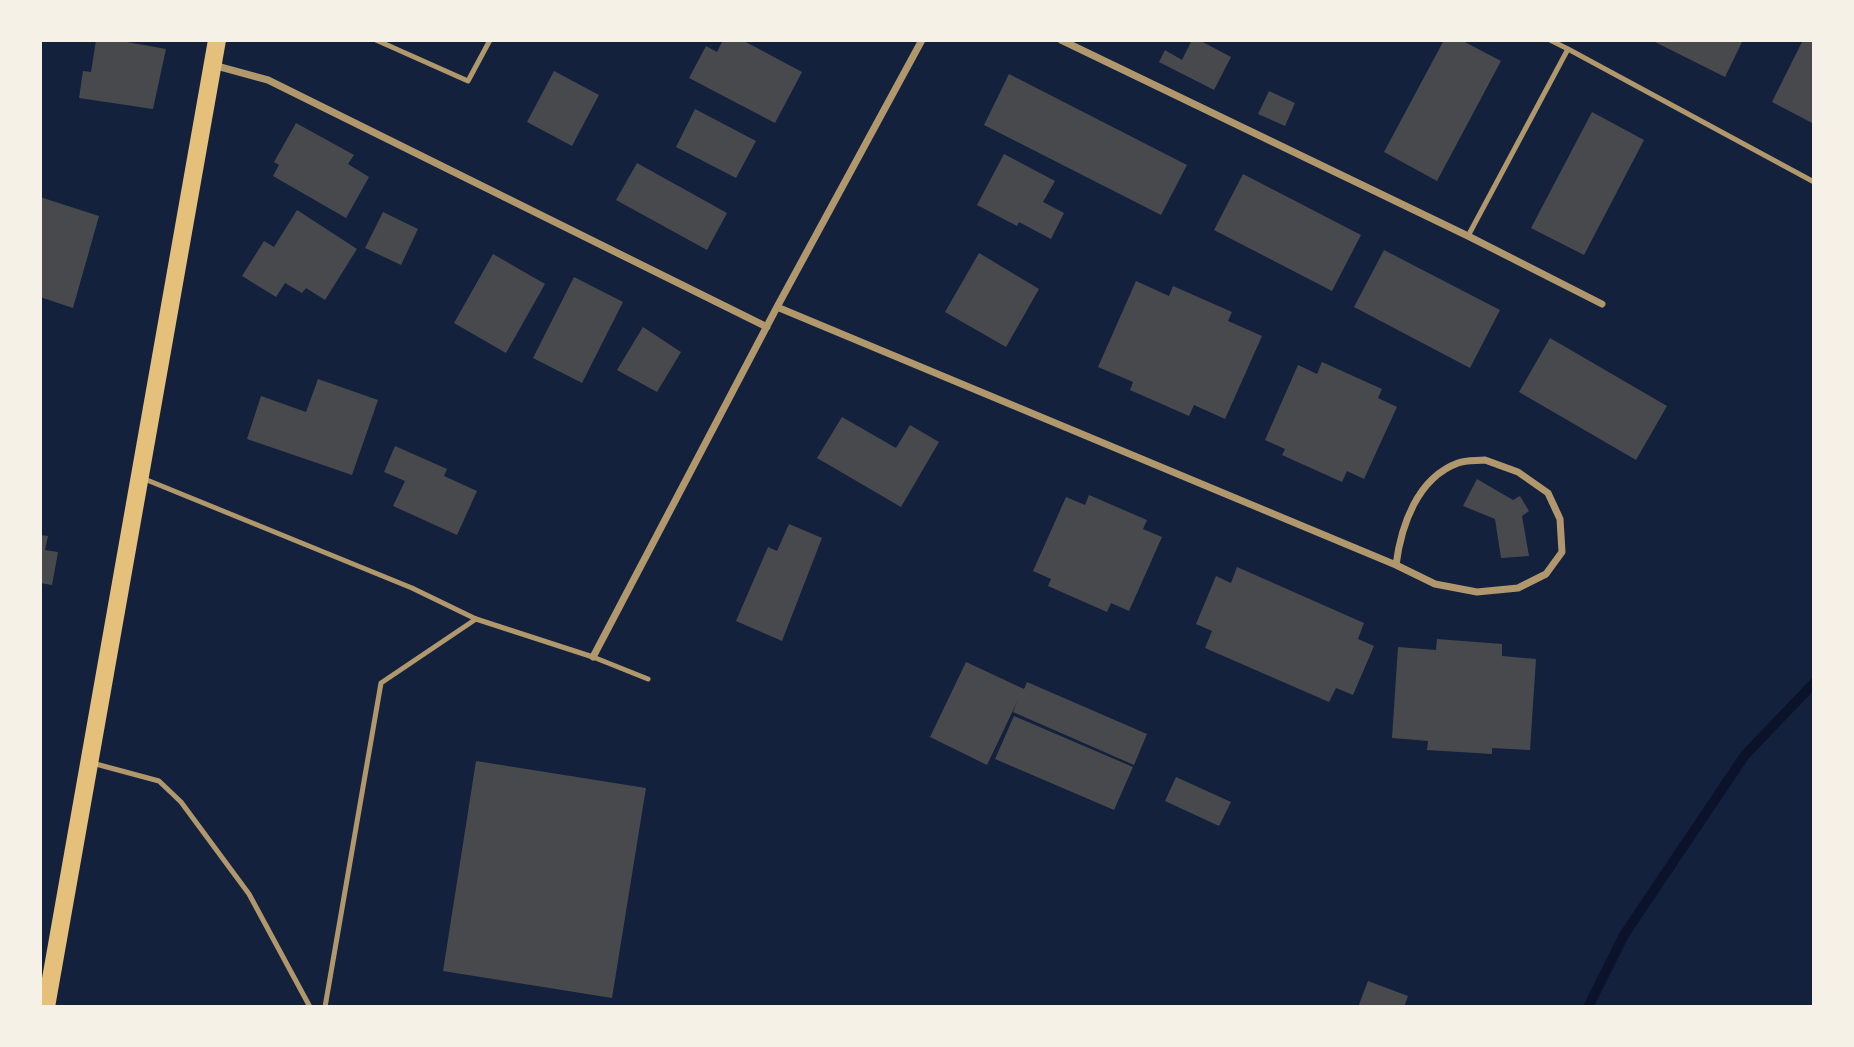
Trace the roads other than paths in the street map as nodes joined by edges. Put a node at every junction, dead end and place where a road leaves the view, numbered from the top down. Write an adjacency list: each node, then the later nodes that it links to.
1 (217, 40): 8 (main road)
2 (376, 40): 3 (lane)
3 (490, 40)
4 (922, 40): 12 (street)
5 (1061, 40): 10 (street)
6 (1550, 40): 7 (lane)
7 (1567, 50): 9 (lane); 10 (lane)
8 (212, 65): 13 (street); 14 (main road)
9 (1814, 182)
10 (1468, 236): 11 (street)
11 (1602, 304)
12 (777, 307): 13 (street); 15 (street)
13 (767, 327): 17 (street)
14 (139, 476): 16 (lane); 19 (main road)
15 (1396, 565): 15 (street)
16 (476, 619): 17 (lane); 22 (lane)
17 (593, 657): 18 (lane)
18 (648, 679)
19 (89, 762): 20 (main road); 21 (lane)
20 (46, 1007)
21 (310, 1007)
22 (325, 1007)

